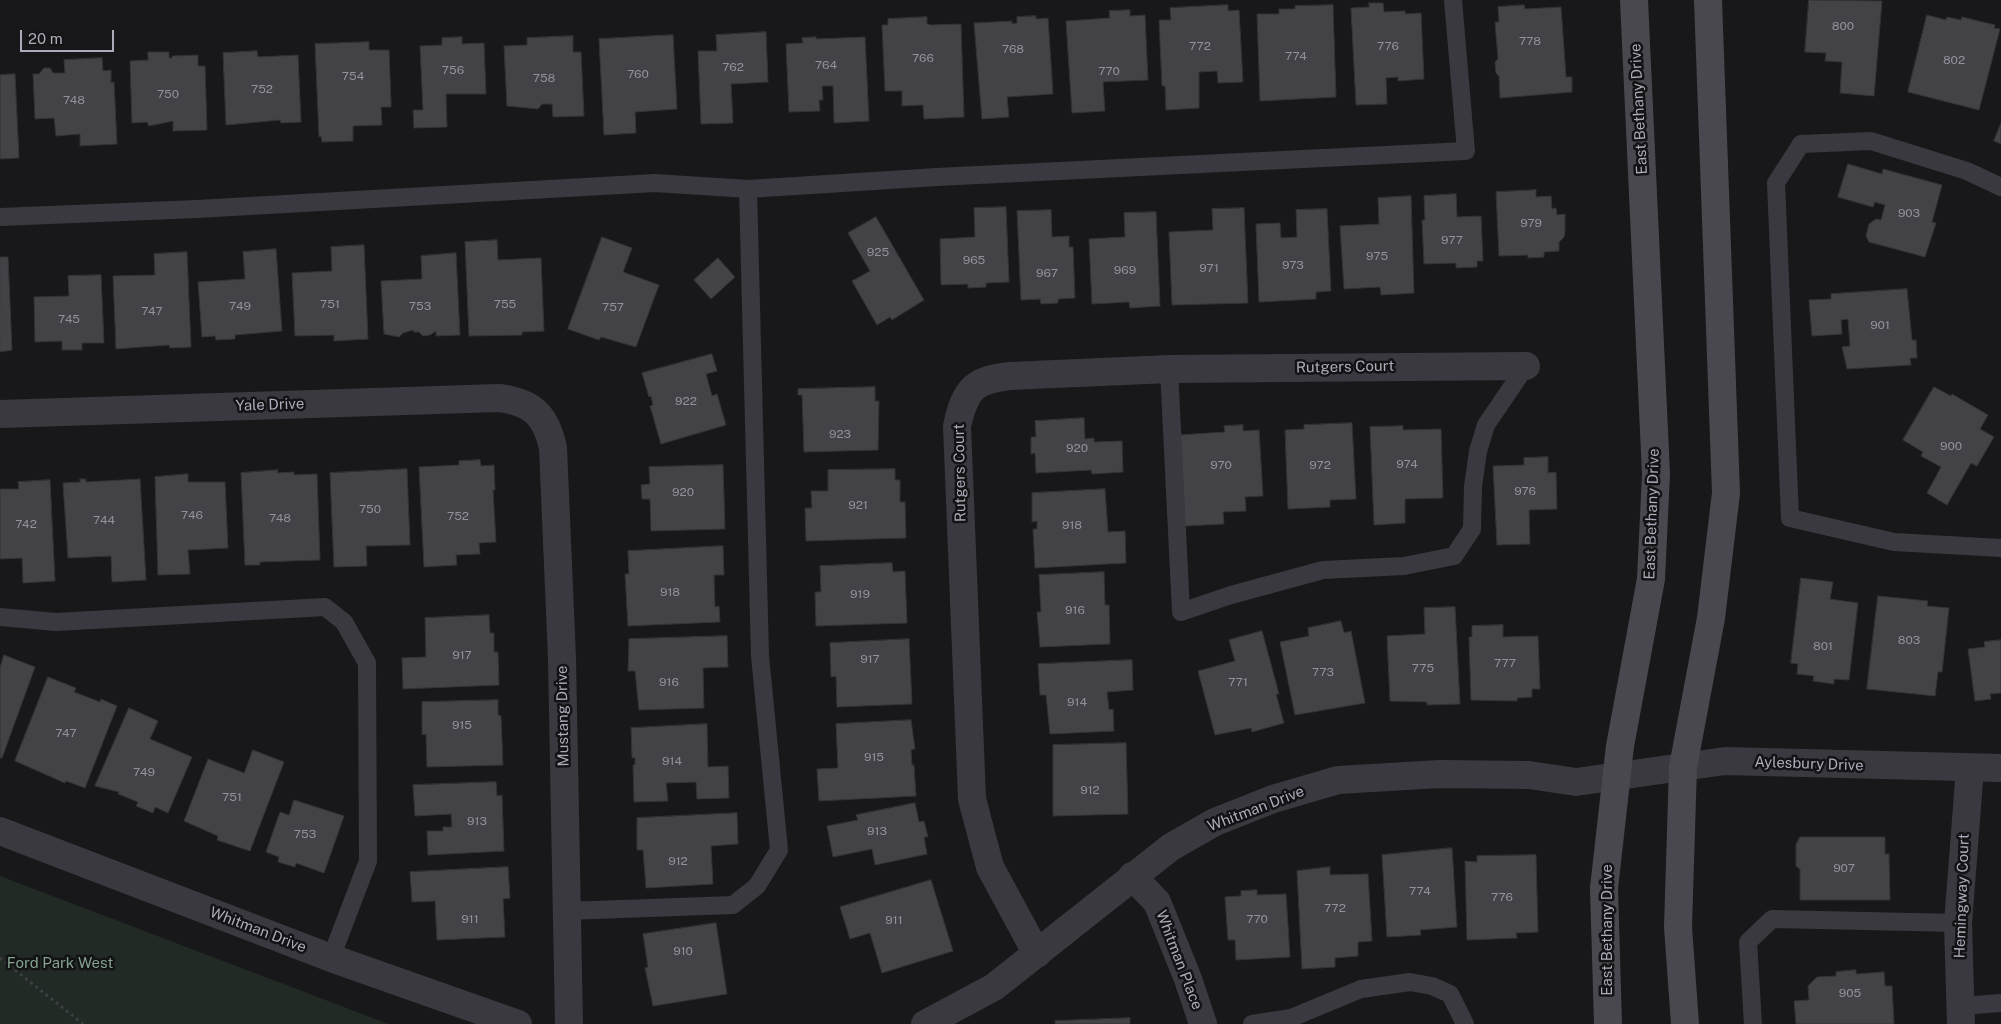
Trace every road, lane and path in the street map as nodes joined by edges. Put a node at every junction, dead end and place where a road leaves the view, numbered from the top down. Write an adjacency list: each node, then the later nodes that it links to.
1 (1454, 0): 5 (lane)
2 (1634, 0): 16 (main road, East Bethany Drive)
3 (1708, 0): 13 (main road)
4 (2001, 187): 11 (lane)
5 (748, 189): 6 (lane); 19 (lane)
6 (0, 216)
7 (1526, 366): 8 (street, Rutgers Court); 8 (lane)
8 (1169, 369): 21 (street, Rutgers Court)
9 (536, 413): 10 (street, Yale Drive); 19 (street, Mustang Drive)
10 (0, 414)
11 (2001, 548)
12 (0, 617): 23 (lane)
13 (1683, 767): 14 (street, Aylesbury Drive); 16 (street, Aylesbury Drive); 34 (main road)
14 (1970, 768): 15 (street, Aylesbury Drive); 20 (street, Hemingway Court)
15 (2001, 768)
16 (1617, 776): 18 (street, Whitman Drive); 33 (main road, East Bethany Drive)
17 (0, 831): 23 (street, Whitman Drive)
18 (1132, 876): 21 (street, Whitman Drive); 30 (street, Whitman Place)
19 (566, 911): 28 (street, Mustang Drive)
20 (1958, 923): 25 (street, Hemingway Court); 35 (lane)
21 (1037, 954): 29 (street, Whitman Drive)
22 (0, 958): 26 (path)
23 (331, 958): 27 (street, Whitman Drive)
24 (2001, 1003): 25 (lane)
25 (1961, 1015)
26 (83, 1024)
27 (518, 1024)
28 (569, 1024)
29 (925, 1024)
30 (1203, 1024)
31 (1252, 1024): 32 (lane)
32 (1465, 1024)
33 (1608, 1024)
34 (1685, 1024)
35 (1753, 1024)

